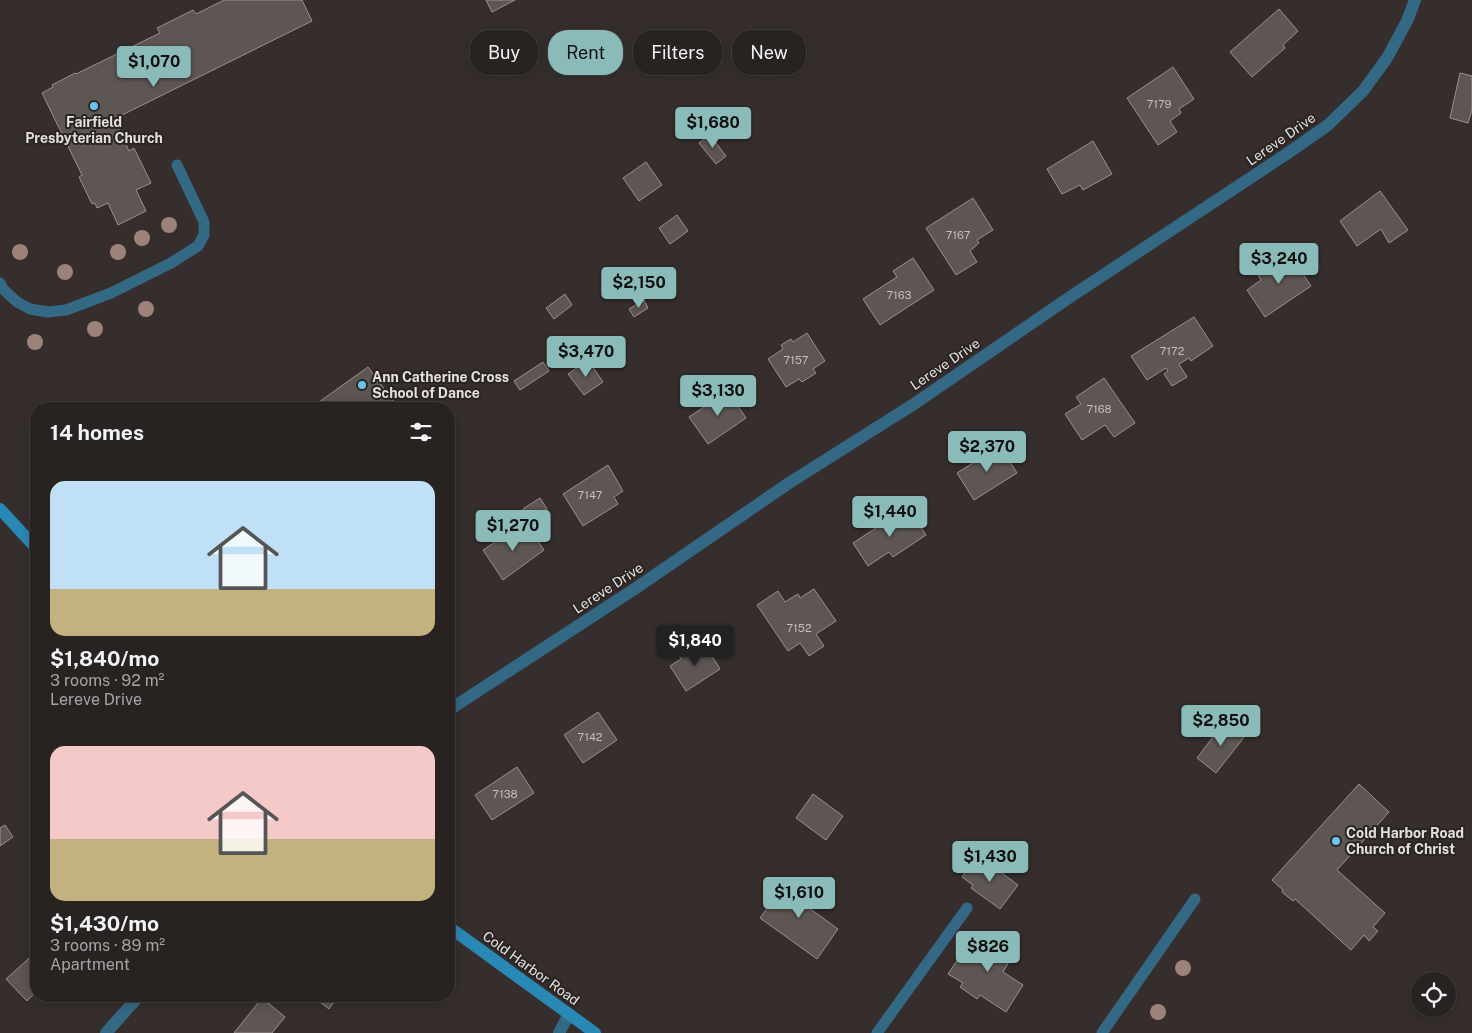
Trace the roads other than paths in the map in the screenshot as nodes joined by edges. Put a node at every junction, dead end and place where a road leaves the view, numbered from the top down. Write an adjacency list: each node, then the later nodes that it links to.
1 (1415, 0): 6 (street, Lereve Drive)
2 (177, 165): 3 (lane)
3 (0, 283)
4 (0, 509): 5 (main road)
5 (30, 542)
6 (455, 706)
7 (1195, 899): 16 (lane)
8 (968, 908): 15 (lane)
9 (455, 931): 11 (main road, Cold Harbor Road)
10 (134, 1002): 12 (street)
11 (569, 1014): 13 (street); 14 (main road, Cold Harbor Road)
12 (106, 1033)
13 (559, 1033)
14 (595, 1033)
15 (877, 1033)
16 (1102, 1033)

